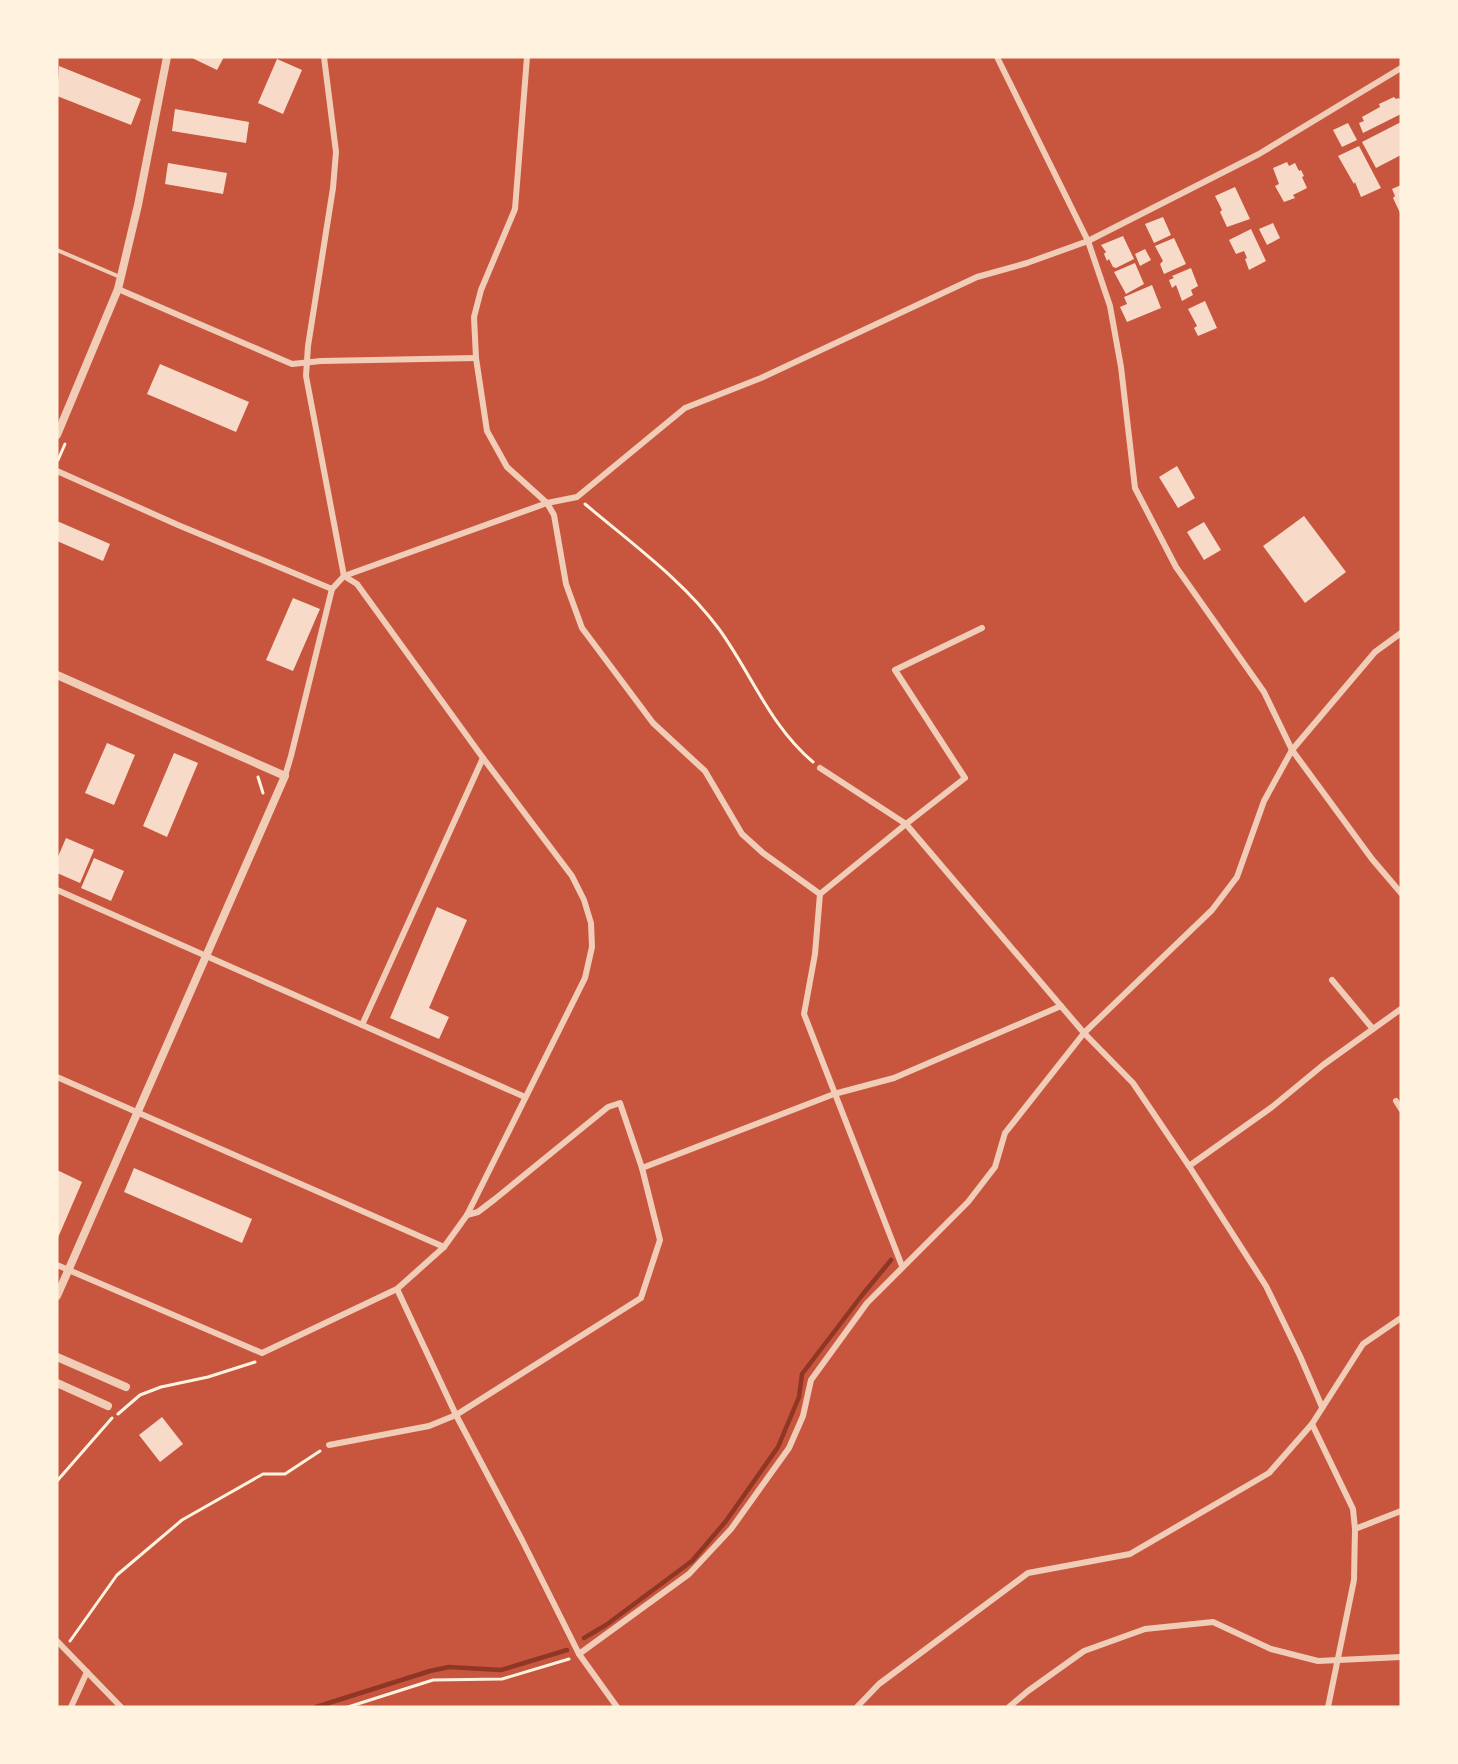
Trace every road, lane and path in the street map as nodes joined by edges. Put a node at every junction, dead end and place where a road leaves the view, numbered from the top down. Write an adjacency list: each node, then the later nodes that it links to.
1 (167, 57): 8 (street)
2 (324, 57): 11 (street)
3 (527, 57): 10 (street)
4 (998, 57): 6 (street)
5 (1401, 68): 6 (street)
6 (1088, 241): 14 (street); 21 (street)
7 (57, 250): 8 (lane)
8 (121, 277): 9 (street)
9 (118, 289): 11 (street); 12 (street)
10 (476, 358): 11 (street); 15 (street)
11 (307, 363): 16 (street)
12 (57, 435)
13 (57, 471): 17 (street)
14 (577, 497): 15 (street); 23 (path)
15 (547, 503): 16 (street); 30 (street)
16 (344, 576): 17 (street); 22 (street)
17 (332, 589): 25 (street)
18 (982, 628): 27 (street)
19 (1401, 633): 21 (street)
20 (57, 675): 25 (street)
21 (1292, 750): 29 (street); 37 (street)
22 (483, 758): 35 (street); 40 (street)
23 (820, 768): 27 (street)
24 (257, 776): 26 (path)
25 (285, 776): 31 (street)
26 (264, 795)
27 (906, 824): 30 (street); 33 (street)
28 (57, 890): 31 (street)
29 (1401, 893)
30 (820, 894): 39 (street)
31 (205, 955): 35 (street); 43 (street)
32 (1332, 980): 36 (street)
33 (1061, 1006): 37 (street); 39 (street)
34 (1401, 1009): 36 (street)
35 (362, 1025): 40 (street)
36 (1373, 1029): 44 (street)
37 (1084, 1033): 44 (street); 49 (street)
38 (57, 1077): 43 (street)
39 (834, 1094): 45 (street); 49 (street)
40 (525, 1097): 46 (street)
41 (1396, 1101): 42 (street)
42 (1401, 1109)
43 (137, 1112): 47 (street); 50 (street)
44 (1189, 1166): 59 (street)
45 (642, 1168): 46 (street); 60 (street)
46 (467, 1215): 47 (street)
47 (444, 1247): 51 (street)
48 (57, 1265): 50 (street)
49 (902, 1266): 68 (street)
50 (68, 1270): 52 (street); 54 (street)
51 (397, 1289): 54 (street); 60 (street)
52 (57, 1296)
53 (1401, 1318): 59 (street)
54 (262, 1353): 63 (path)
55 (57, 1357): 57 (street)
56 (57, 1383): 58 (street)
57 (126, 1387)
58 (108, 1406)
59 (1322, 1407): 61 (street)
60 (456, 1415): 62 (street); 68 (street)
61 (1312, 1424): 65 (street); 76 (street)
62 (329, 1446): 67 (path)
63 (57, 1481)
64 (1401, 1511): 65 (street)
65 (1355, 1529): 70 (street)
66 (57, 1641): 67 (street)
67 (64, 1648): 71 (street)
68 (579, 1654): 74 (path); 75 (street)
69 (1401, 1657): 70 (street)
70 (1338, 1660): 77 (street); 78 (street)
71 (87, 1672): 72 (street); 73 (street)
72 (71, 1707)
73 (121, 1707)
74 (348, 1707)
75 (617, 1707)
76 (857, 1707)
77 (1009, 1707)
78 (1328, 1707)

